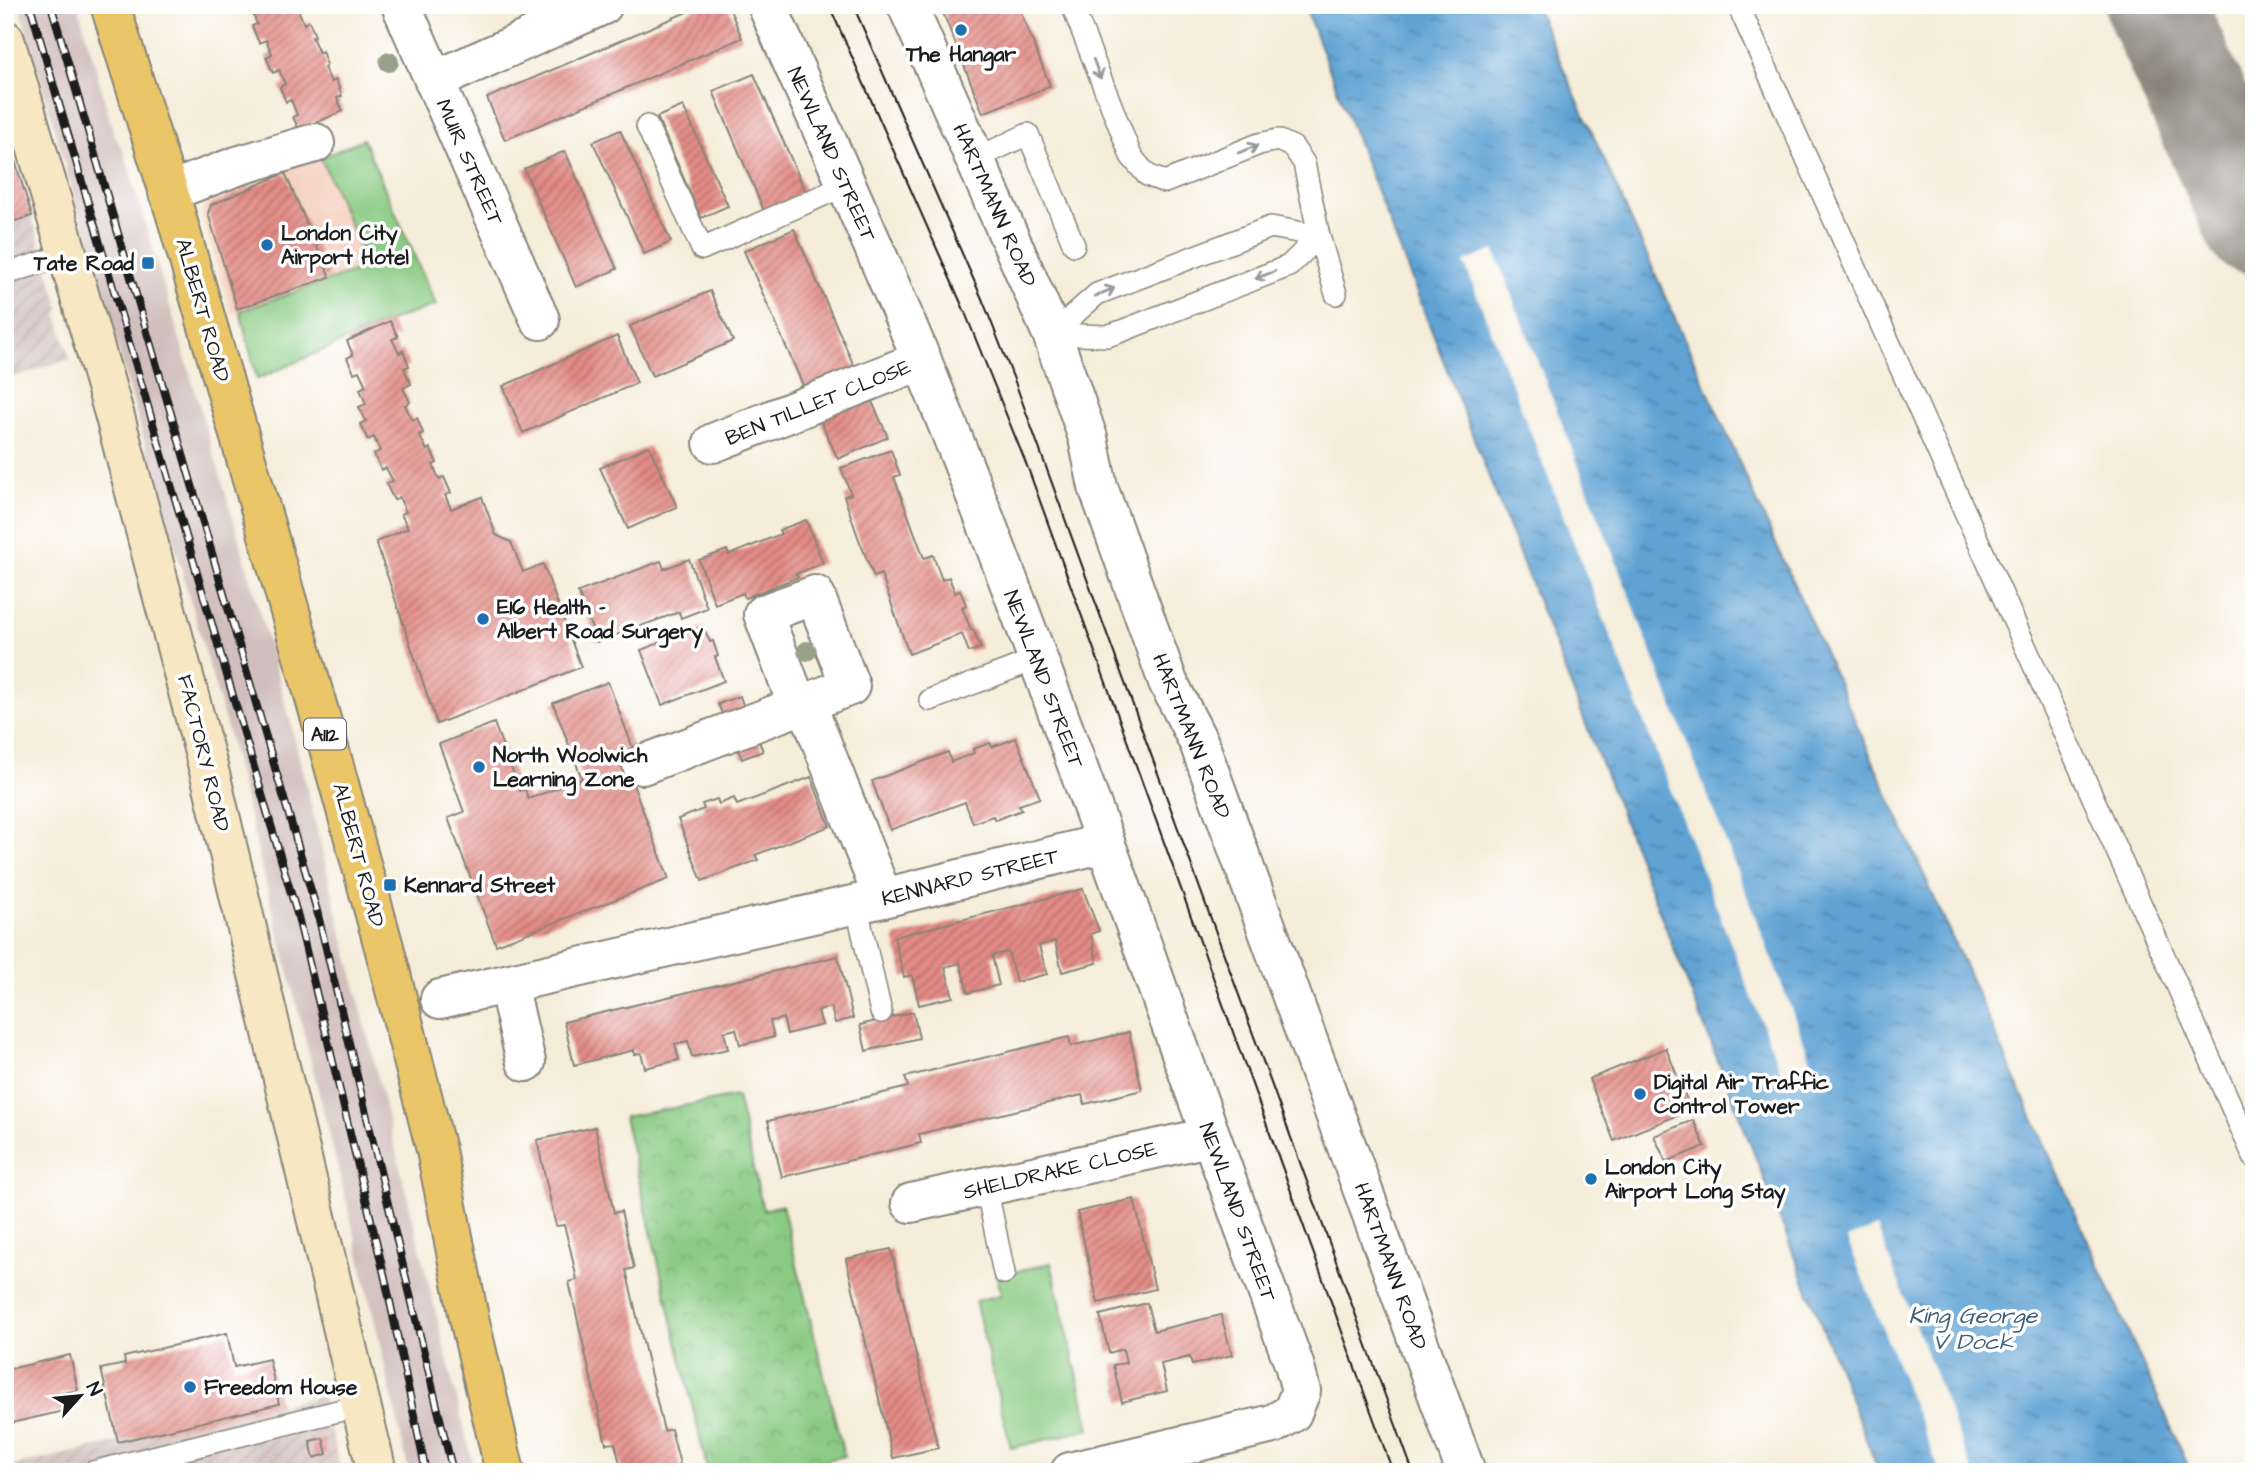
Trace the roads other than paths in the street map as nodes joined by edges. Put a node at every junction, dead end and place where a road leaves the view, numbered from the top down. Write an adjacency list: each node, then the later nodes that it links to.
1 (110, 5): 14 (main road, ALBERT ROAD / A112)
2 (401, 5): 9 (street, MUIR STREET)
3 (603, 5): 9 (street)
4 (767, 5): 13 (street, NEWLAND STREET)
5 (907, 5): 12 (street, HARTMANN ROAD)
6 (1072, 5): 15 (lane, one-way to 15)
7 (1738, 5): 34 (lane)
8 (5, 40): 17 (street, FACTORY ROAD)
9 (435, 81): 20 (street, MUIR STREET)
10 (647, 126): 13 (lane)
11 (314, 143): 14 (street)
12 (972, 156): 16 (lane); 21 (street, HARTMANN ROAD)
13 (846, 185): 22 (street, NEWLAND STREET)
14 (168, 192): 42 (main road, ALBERT ROAD / A112)
15 (1319, 236): 19 (lane); 21 (lane, one-way to 21); 21 (lane, one-way to 15)
16 (1074, 245)
17 (69, 254): 18 (lane); 38 (street, FACTORY ROAD)
18 (5, 274)
19 (1336, 294)
20 (540, 320)
21 (1052, 334): 44 (street, HARTMANN ROAD)
22 (922, 360): 23 (street, BEN TILLET CLOSE); 24 (street, NEWLAND STREET)
23 (713, 443)
24 (1038, 659): 25 (lane); 27 (street, NEWLAND STREET)
25 (930, 700)
26 (642, 765): 28 (street)
27 (1105, 844): 28 (street, KENNARD STREET); 33 (street, NEWLAND STREET)
28 (870, 901): 29 (street, KENNARD STREET); 31 (lane)
29 (508, 984): 30 (street, KENNARD STREET); 32 (street)
30 (440, 999)
31 (881, 1012)
32 (526, 1062)
33 (1209, 1137): 35 (street, SHELDRAKE CLOSE); 39 (street, NEWLAND STREET)
34 (2254, 1157)
35 (986, 1186): 36 (street, SHELDRAKE CLOSE); 37 (lane)
36 (911, 1203)
37 (1004, 1273)
38 (362, 1405): 40 (lane); 41 (street, FACTORY ROAD)
39 (1188, 1458): 43 (street)
40 (93, 1472)
41 (377, 1472)
42 (505, 1472)
43 (1070, 1472)
44 (1466, 1472)

